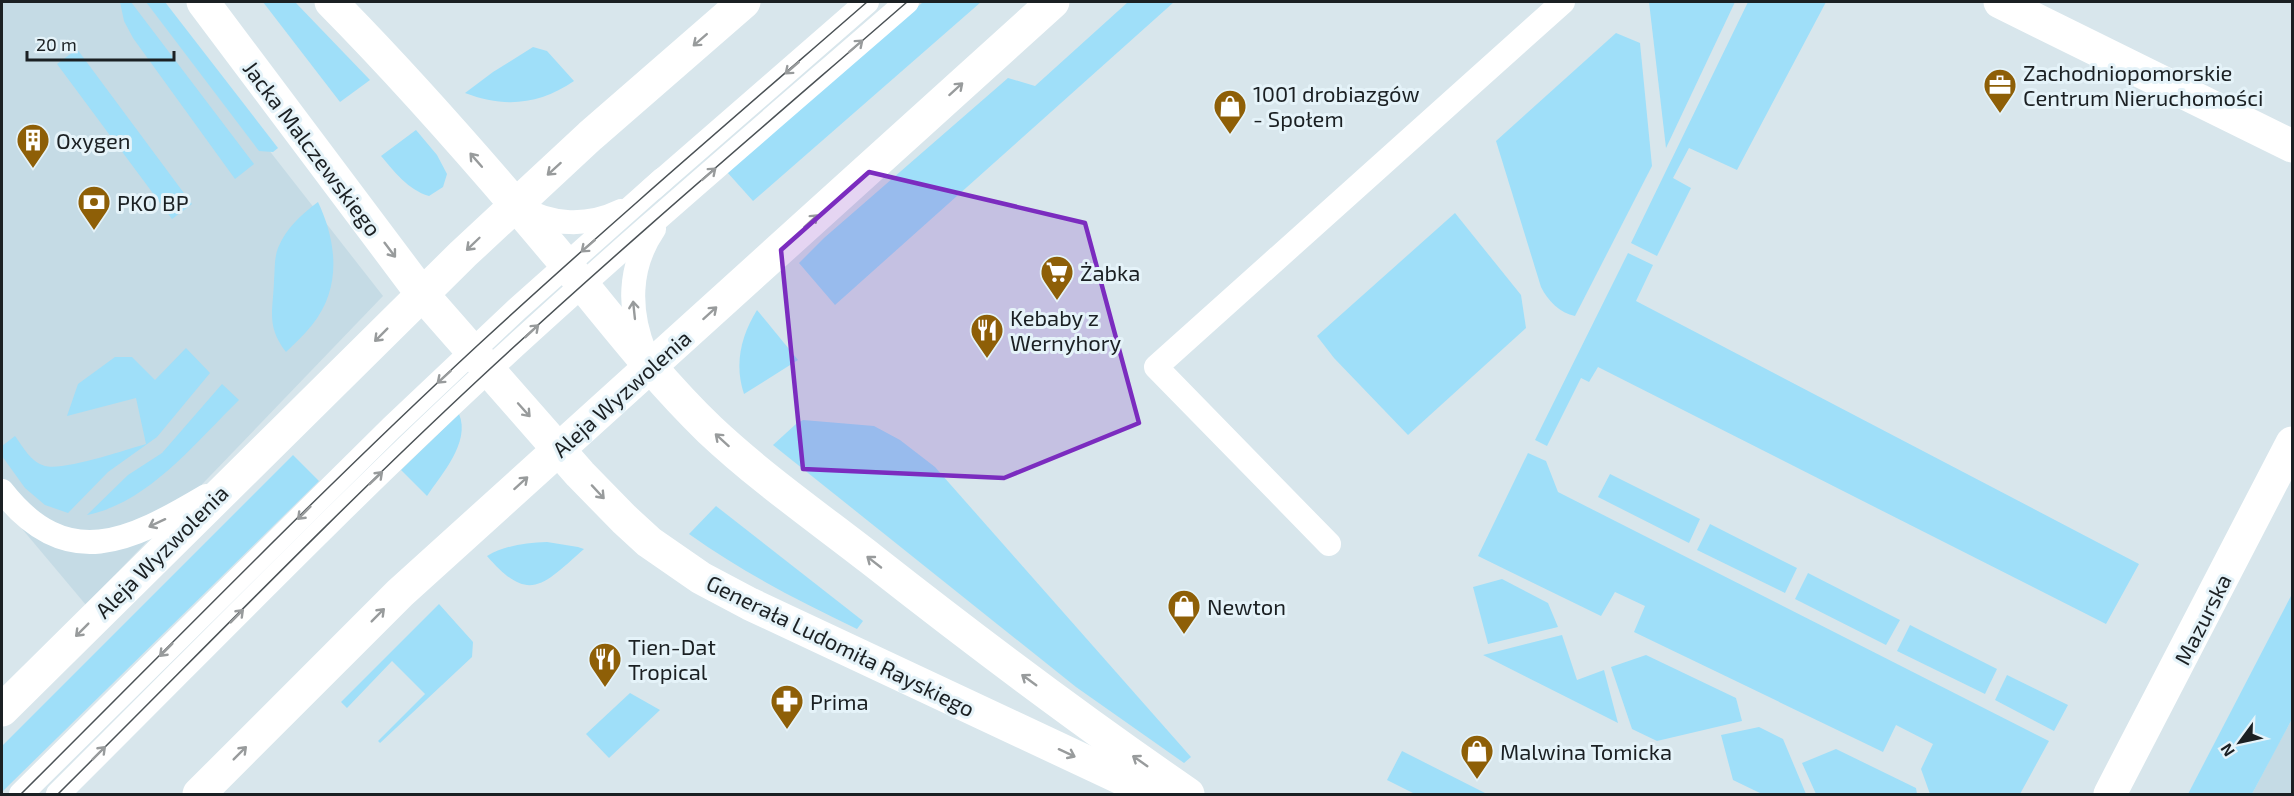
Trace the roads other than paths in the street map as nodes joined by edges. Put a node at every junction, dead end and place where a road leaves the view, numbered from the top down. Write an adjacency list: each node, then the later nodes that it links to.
1 (203, 2): 14 (street, Jacka Malczewskiego, one-way to 14)
2 (331, 2): 12 (street, one-way to 2)
3 (744, 2): 12 (street, Aleja Wyzwolenia, one-way to 12)
4 (867, 2): 10 (lane, one-way to 10)
5 (907, 2): 11 (lane, one-way to 5)
6 (1053, 2): 16 (street, Aleja Wyzwolenia, one-way to 6)
7 (1563, 2): 21 (lane)
8 (2000, 2): 9 (street)
9 (2292, 146)
10 (663, 179): 12 (lane); 13 (lane, one-way to 13)
11 (680, 200): 13 (lane); 16 (lane, one-way to 11)
12 (515, 204): 13 (street, Aleja Wyzwolenia); 14 (street, Aleja Wyzwolenia, one-way to 14)
13 (574, 275): 15 (lane); 16 (street, Aleja Wyzwolenia)
14 (422, 294): 15 (street, Aleja Wyzwolenia); 19 (street, Aleja Wyzwolenia, one-way to 19)
15 (481, 361): 17 (street, Aleja Wyzwolenia, one-way to 17); 23 (lane, one-way to 23); 24 (lane, one-way to 15)
16 (651, 366): 17 (street, Aleja Wyzwolenia); 27 (street, one-way to 16)
17 (559, 449): 25 (street, Aleja Wyzwolenia, one-way to 17); 26 (street, Generała Ludomiła Rayskiego, one-way to 26)
18 (2288, 463): 28 (street, Mazurska)
19 (242, 470): 20 (lane, one-way to 20); 22 (street, Aleja Wyzwolenia, one-way to 22)
20 (4, 499)
21 (1329, 544)
22 (2, 710)
23 (21, 795)
24 (58, 795)
25 (199, 795)
26 (1155, 795)
27 (1188, 795)
28 (2110, 795)

